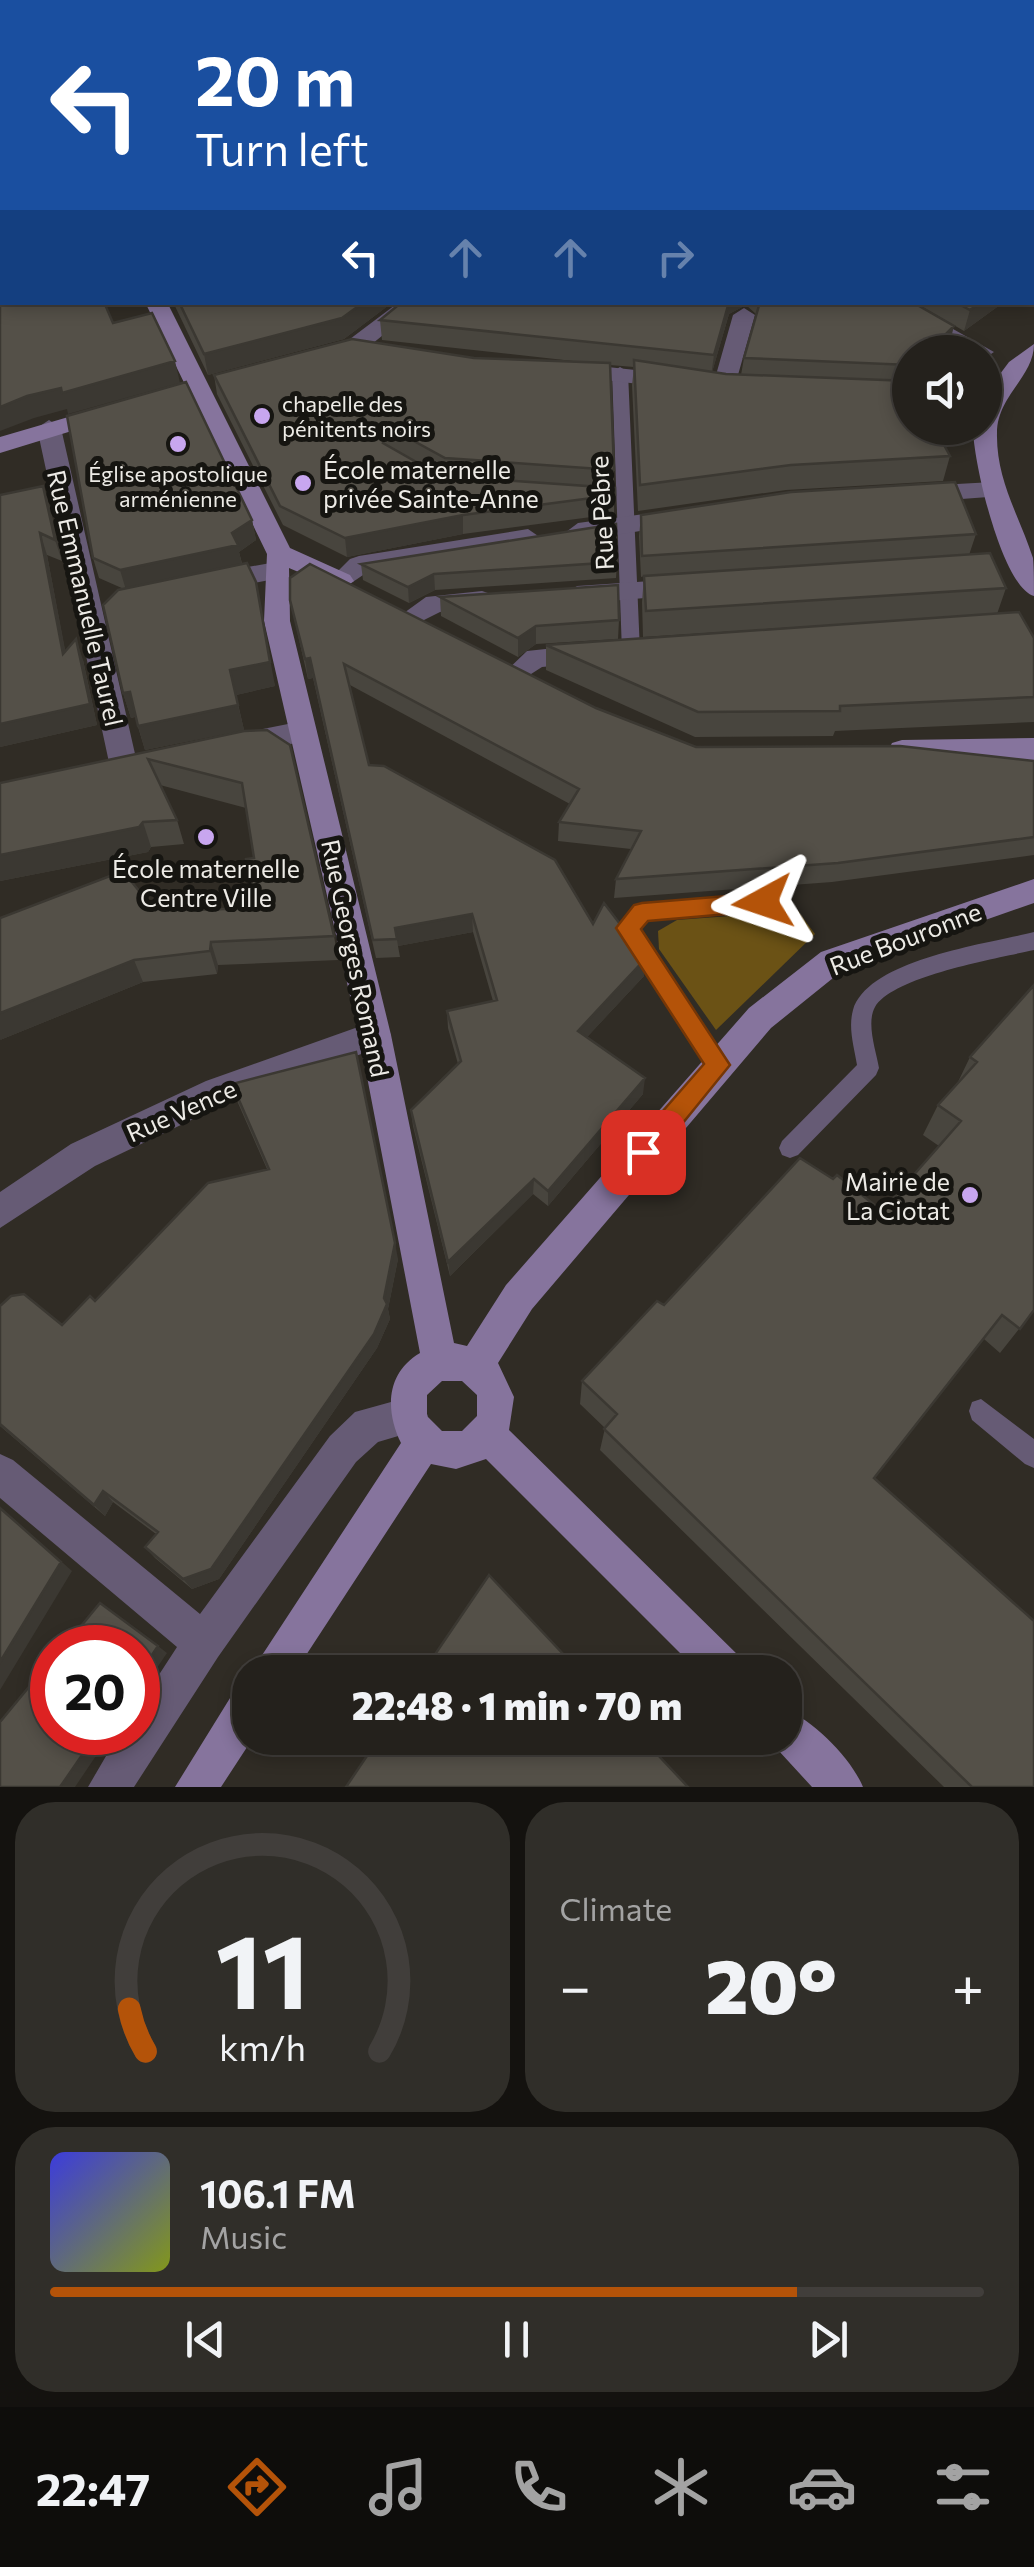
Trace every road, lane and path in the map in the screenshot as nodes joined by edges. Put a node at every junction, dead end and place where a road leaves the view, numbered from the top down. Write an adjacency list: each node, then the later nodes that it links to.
1 (158, 305): 14 (street)
2 (409, 305): 6 (street)
3 (894, 305): 5 (street)
4 (744, 316): 15 (street)
5 (950, 335)
6 (354, 346): 8 (street); 9 (street)
7 (1034, 351): 11 (street)
8 (388, 352)
9 (303, 360)
10 (1002, 362): 11 (street)
11 (1015, 368): 16 (street)
12 (548, 369): 13 (street)
13 (620, 372): 15 (street); 26 (lane, Rue Pèbre)
14 (207, 386): 18 (street); 27 (street)
15 (706, 386): 17 (street)
16 (1002, 389)
17 (756, 390)
18 (170, 396)
19 (136, 405): 20 (street)
20 (49, 428): 21 (street); 46 (street, Rue Emmanuelle Taurel)
21 (0, 445)
22 (985, 445): 23 (street)
23 (993, 490): 24 (street); 29 (street)
24 (899, 495)
25 (716, 512): 26 (street)
26 (626, 526): 30 (street); 33 (lane, Rue Pèbre)
27 (278, 563): 30 (street); 32 (street); 42 (street, Rue Georges Romand)
28 (992, 566): 29 (street)
29 (1029, 576)
30 (341, 581): 36 (street)
31 (708, 586): 33 (street)
32 (181, 590)
33 (631, 591): 34 (street); 38 (lane, Rue Pèbre)
34 (552, 596)
35 (513, 598): 36 (street)
36 (393, 608): 37 (street)
37 (442, 635)
38 (640, 651): 40 (street)
39 (489, 661): 40 (street)
40 (517, 673): 41 (street)
41 (551, 690)
42 (303, 732): 45 (street); 50 (street, Rue Georges Romand)
43 (1034, 749): 44 (street)
44 (870, 751)
45 (202, 752)
46 (89, 775)
47 (1034, 891): 51 (street, Rue Bouronne)
48 (763, 902): 51 (lane)
49 (1034, 941): 52 (lane)
50 (374, 1036): 53 (street, Rue Vence); 54 (street, Rue Georges Romand)
51 (718, 1065): 54 (street, Rue Bouronne)
52 (790, 1148)
53 (0, 1212)
54 (458, 1364): 56 (street); 57 (street)
55 (980, 1411): 58 (lane)
56 (416, 1428): 57 (street); 60 (street); 61 (street)
57 (487, 1434): 62 (street)
58 (1034, 1455)
59 (0, 1472): 60 (street)
60 (204, 1643): 65 (street)
61 (282, 1655)
62 (710, 1655)
63 (232, 1732): 66 (street)
64 (802, 1747): 67 (street)
65 (110, 1787)
66 (196, 1787)
67 (842, 1787)

